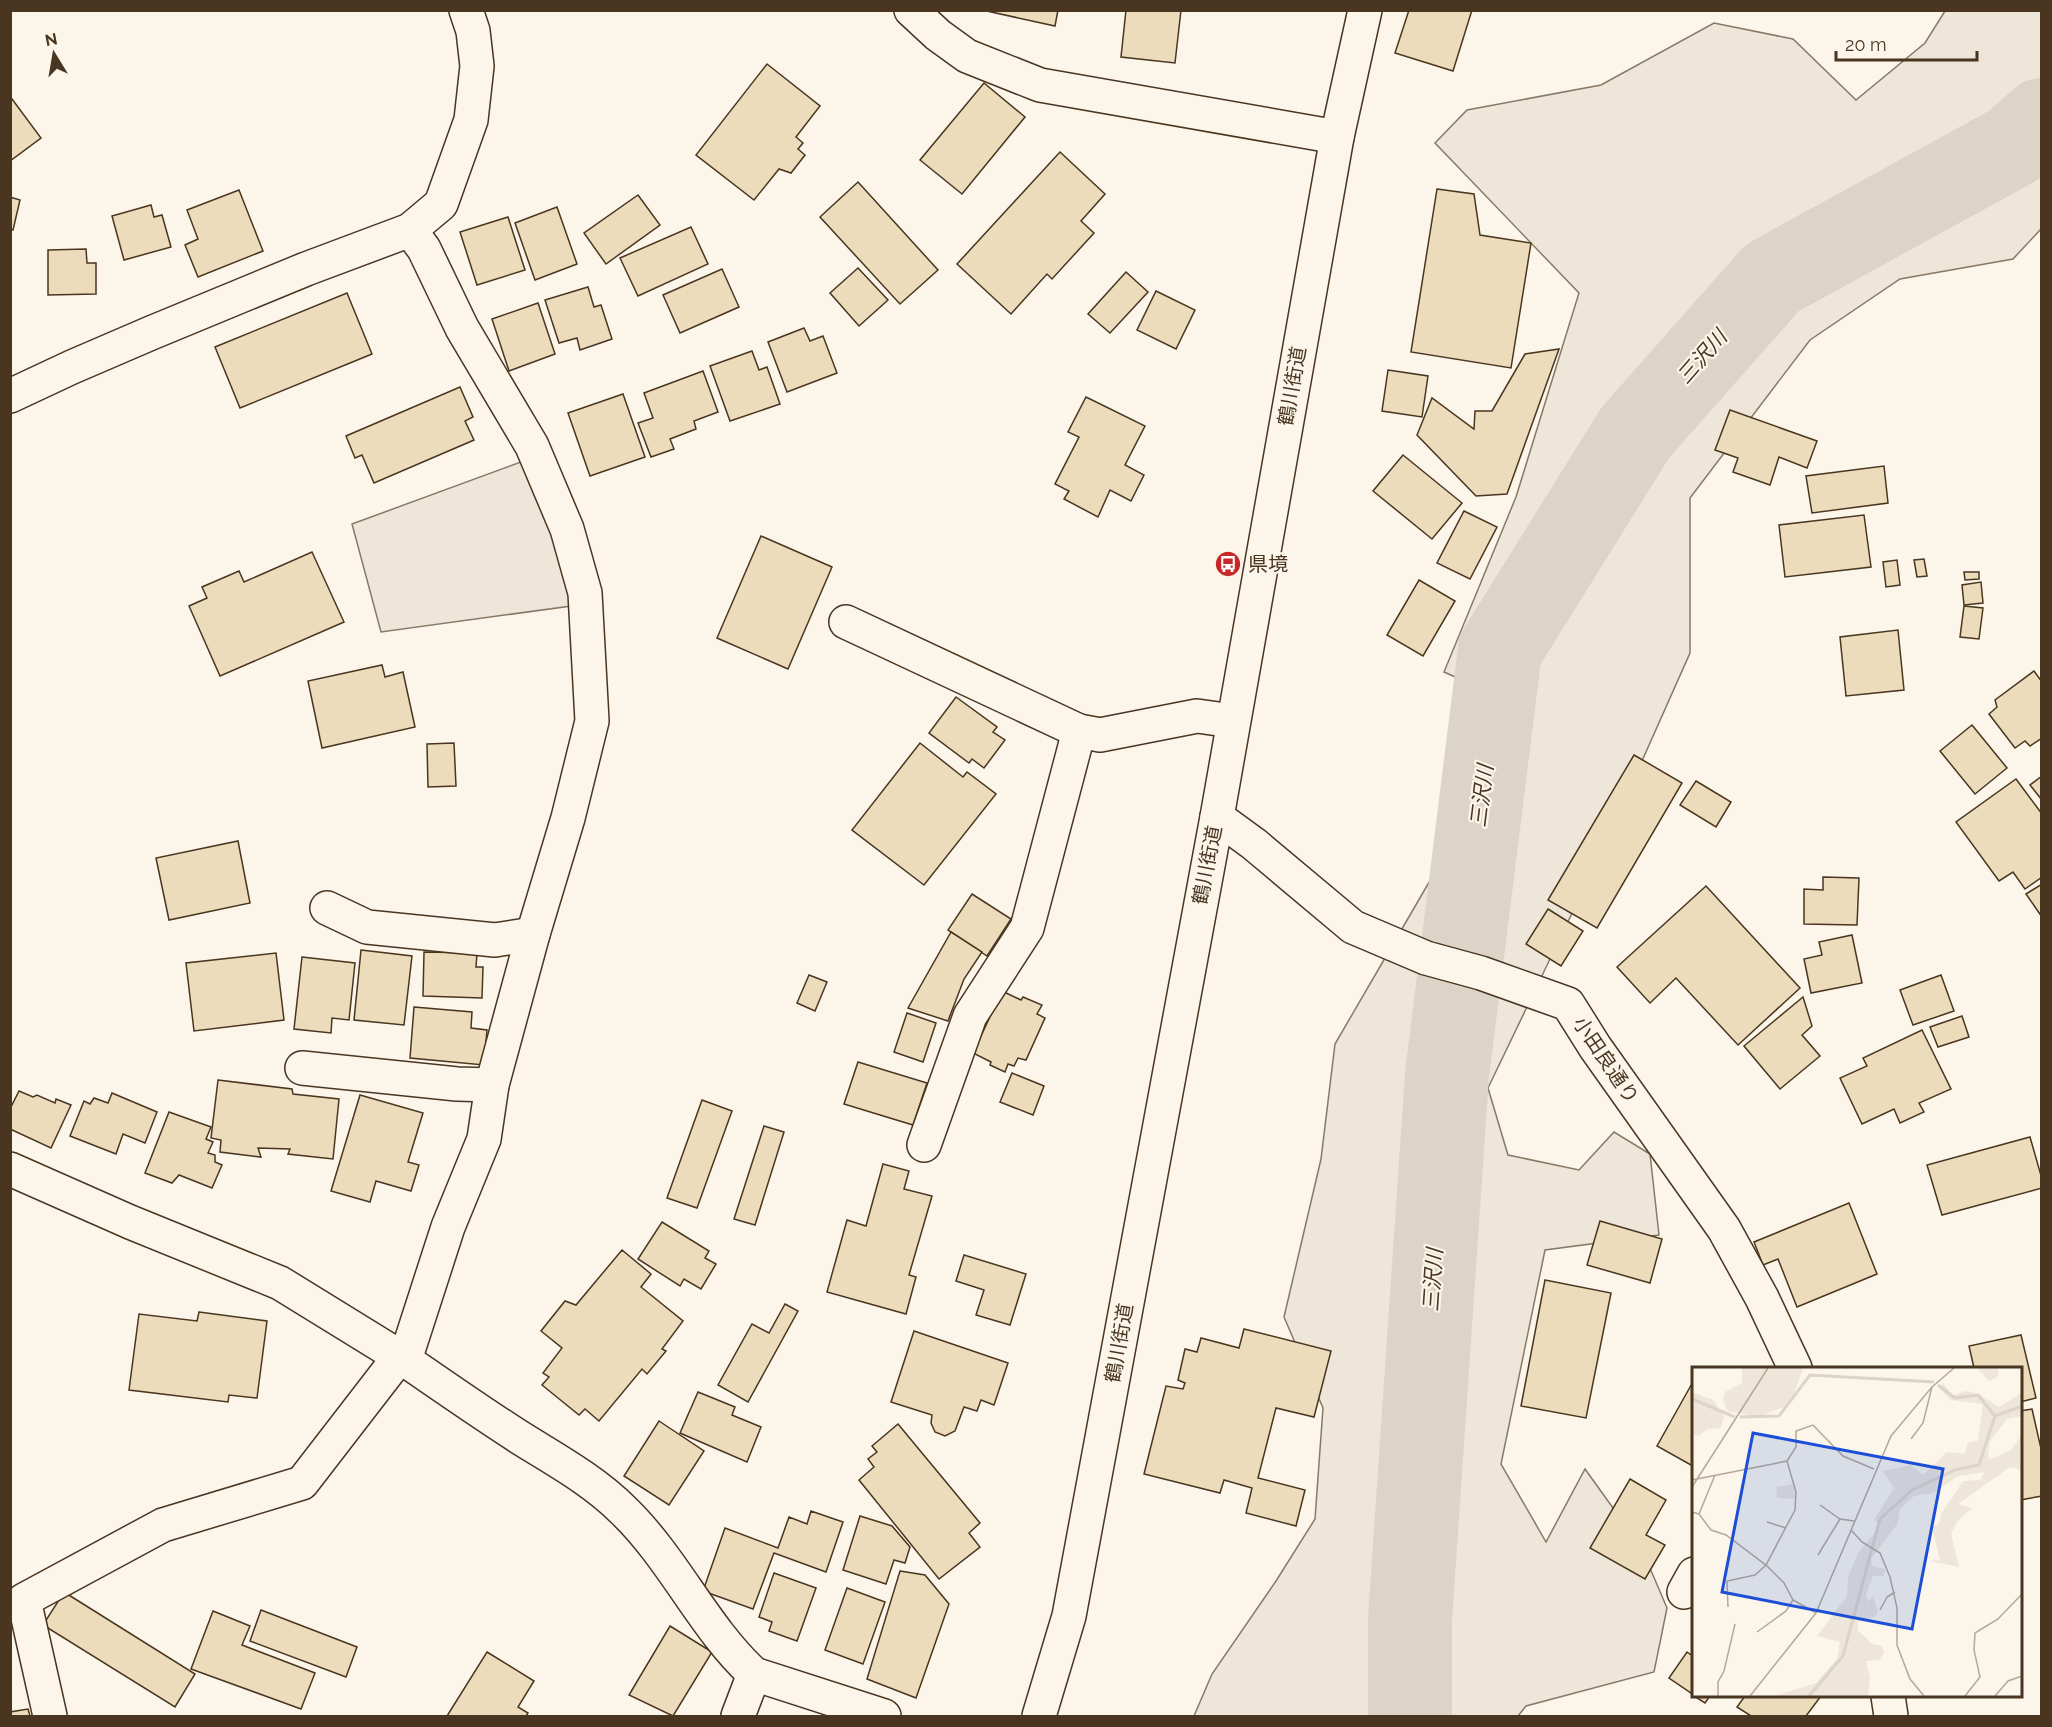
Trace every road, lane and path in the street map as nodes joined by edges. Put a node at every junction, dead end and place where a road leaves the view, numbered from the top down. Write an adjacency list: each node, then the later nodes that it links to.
1 (466, 10): 5 (street)
2 (911, 10): 4 (street)
3 (1365, 10): 4 (street, 鶴川街道)
4 (1336, 137): 8 (street, 鶴川街道)
5 (410, 230): 6 (street); 12 (street)
6 (10, 396)
7 (846, 622): 9 (street)
8 (1233, 722): 9 (street); 10 (street, 鶴川街道)
9 (1078, 731): 15 (street)
10 (1216, 817): 18 (street, 小田良通り); 24 (street, 鶴川街道)
11 (327, 908): 12 (street)
12 (532, 934): 14 (street)
13 (302, 1068): 14 (street)
14 (492, 1085): 17 (street)
15 (924, 1145)
16 (10, 1169): 17 (street)
17 (403, 1358): 19 (street); 21 (street)
18 (1795, 1367)
19 (754, 1674): 22 (street); 23 (street)
20 (1888, 1697): 25 (street)
21 (50, 1716)
22 (738, 1716)
23 (884, 1716)
24 (1039, 1716)
25 (1891, 1716)

